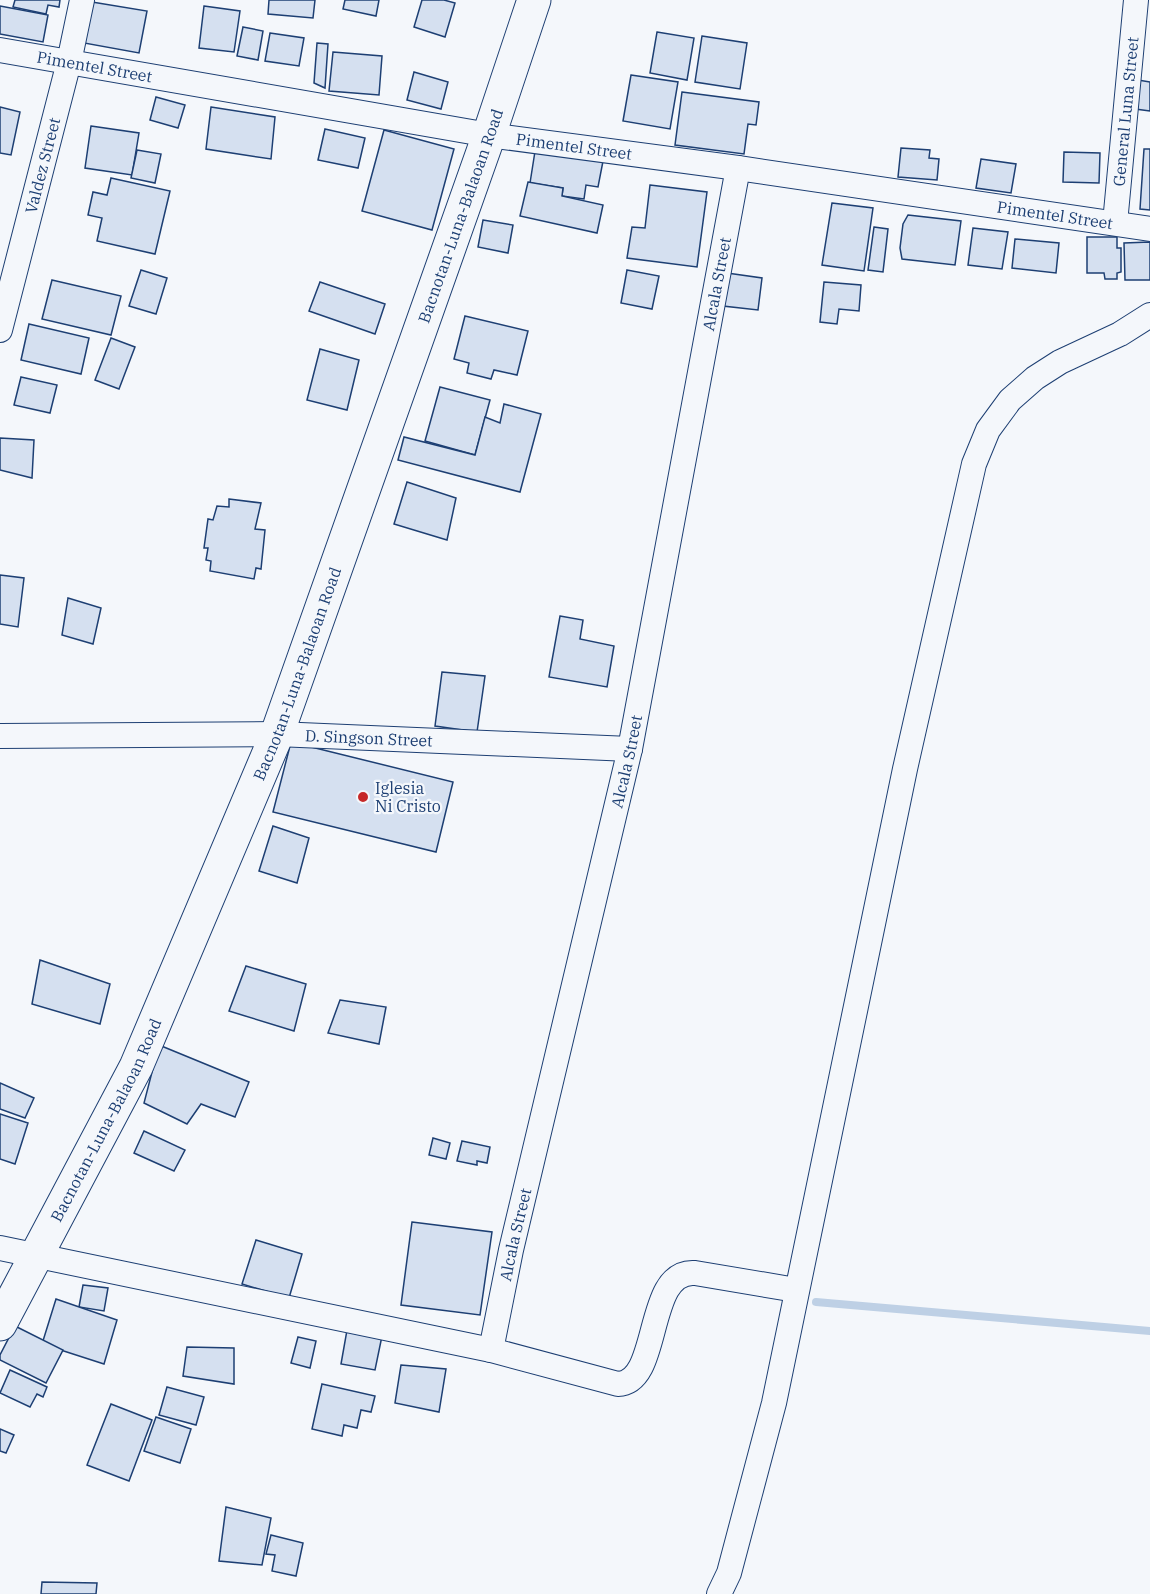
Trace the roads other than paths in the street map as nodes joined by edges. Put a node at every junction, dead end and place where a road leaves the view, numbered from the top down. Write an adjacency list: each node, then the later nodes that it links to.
1 (82, 0): 5 (street, Valdez Street)
2 (534, 0): 6 (main road, Bacnotan-Luna-Balaoan Road)
3 (1136, 0): 8 (street, General Luna Street)
4 (0, 50): 5 (street, Pimentel Street)
5 (69, 62): 6 (street, Pimentel Street); 11 (street, Valdez Street)
6 (489, 135): 7 (street, Pimentel Street); 12 (main road, Bacnotan-Luna-Balaoan Road)
7 (738, 168): 8 (street, Pimentel Street); 14 (street, Alcala Street)
8 (1115, 223): 9 (street, Pimentel Street)
9 (1150, 229)
10 (1150, 315): 17 (street)
11 (0, 330)
12 (277, 734): 13 (street, D. Singson Street); 14 (street, D. Singson Street); 16 (main road, Bacnotan-Luna-Balaoan Road)
13 (0, 736)
14 (630, 749): 19 (street, Alcala Street)
15 (0, 1248): 16 (street)
16 (36, 1257): 18 (main road, Bacnotan-Luna-Balaoan Road); 19 (street)
17 (796, 1290): 19 (street); 20 (street)
18 (0, 1324)
19 (491, 1350)
20 (719, 1594)

